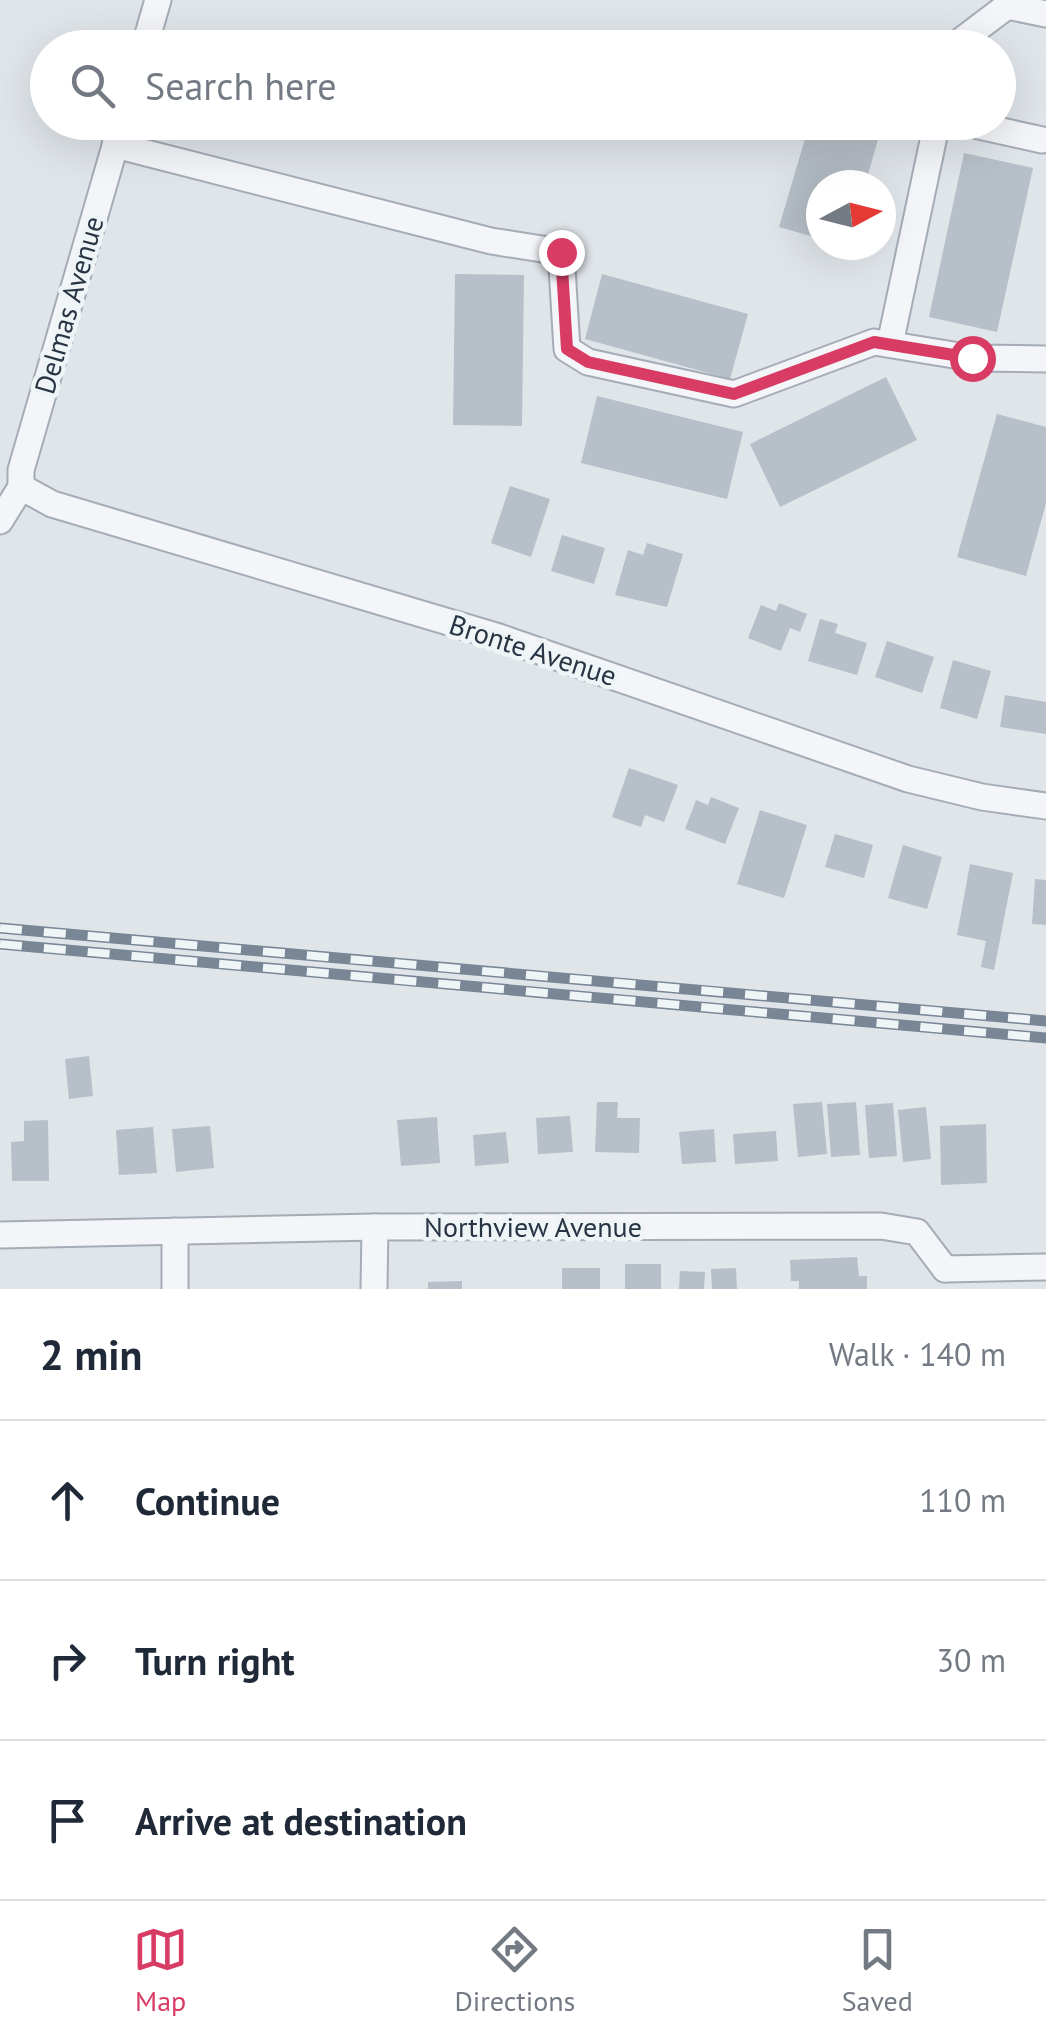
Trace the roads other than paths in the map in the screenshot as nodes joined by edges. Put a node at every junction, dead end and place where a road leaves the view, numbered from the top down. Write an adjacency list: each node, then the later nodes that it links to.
1 (158, 0): 4 (street)
2 (1011, 3): 3 (street); 5 (street)
3 (1046, 14)
4 (149, 30)
5 (975, 30)
6 (1016, 134): 10 (street)
7 (116, 140): 13 (street, Delmas Avenue)
8 (139, 140): 11 (street)
9 (932, 140): 11 (street)
10 (1042, 140)
11 (890, 344): 12 (street)
12 (1046, 358)
13 (22, 488): 14 (street); 15 (street, Bronte Avenue)
14 (0, 520)
15 (1046, 806)
16 (375, 1227): 17 (street, Northview Avenue); 20 (street, Northview Avenue); 22 (street)
17 (175, 1231): 18 (street, Northview Avenue); 21 (street)
18 (0, 1235)
19 (1046, 1266): 20 (street, Northview Avenue)
20 (941, 1279)
21 (175, 1289)
22 (374, 1289)

